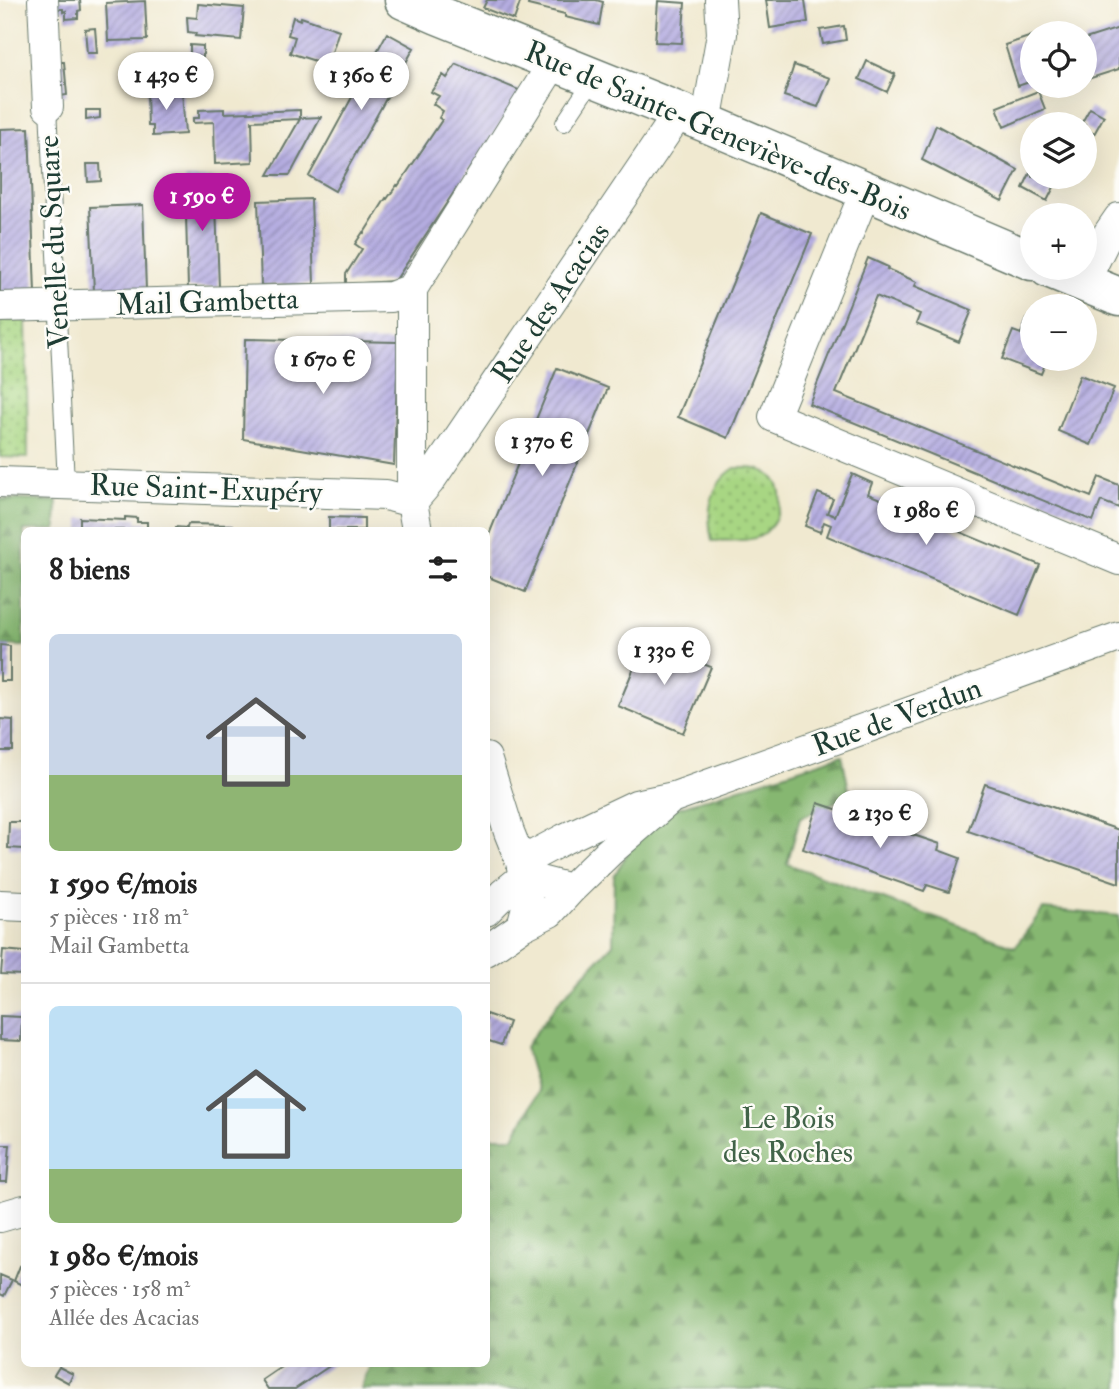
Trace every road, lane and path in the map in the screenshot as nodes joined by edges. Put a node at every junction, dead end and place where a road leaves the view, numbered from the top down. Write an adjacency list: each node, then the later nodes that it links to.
1 (43, 0): 6 (street, Venelle du Square)
2 (404, 0): 4 (main road, Rue de Sainte-Geneviève-des-Bois)
3 (720, 0): 7 (street)
4 (554, 62): 5 (main road, Rue de Sainte-Geneviève-des-Bois); 14 (street)
5 (594, 78): 7 (main road, Rue de Sainte-Geneviève-des-Bois); 8 (lane)
6 (47, 107): 16 (lane, Venelle du Square)
7 (692, 118): 9 (main road, Rue de Sainte-Geneviève-des-Bois); 20 (street, Rue des Acacias)
8 (564, 123)
9 (865, 192): 11 (main road, Rue de Sainte-Geneviève-des-Bois); 21 (street)
10 (1119, 218): 13 (street)
11 (1020, 256)
12 (1079, 280): 13 (main road)
13 (1084, 282): 15 (main road)
14 (412, 289): 16 (street, Mail Gambetta); 20 (street)
15 (1119, 297)
16 (57, 306): 17 (street, Mail Gambetta); 19 (lane, Venelle du Square)
17 (0, 307)
18 (0, 482): 19 (street, Rue Saint-Exupéry)
19 (66, 484): 20 (street, Rue Saint-Exupéry)
20 (414, 516)
21 (1119, 560)
22 (1119, 637): 24 (street, Rue de Verdun)
23 (490, 771): 25 (street)
24 (674, 797): 25 (street, Rue de Verdun); 26 (street, Rue de Verdun)
25 (523, 869): 26 (street); 29 (street, Rue de Verdun); 30 (street)
26 (571, 888): 30 (street, Rue de Verdun)
27 (0, 905): 28 (street)
28 (21, 906)
29 (490, 907)
30 (522, 926): 31 (street, Rue de Verdun)
31 (490, 948)
32 (21, 1211): 33 (street)
33 (0, 1217)

